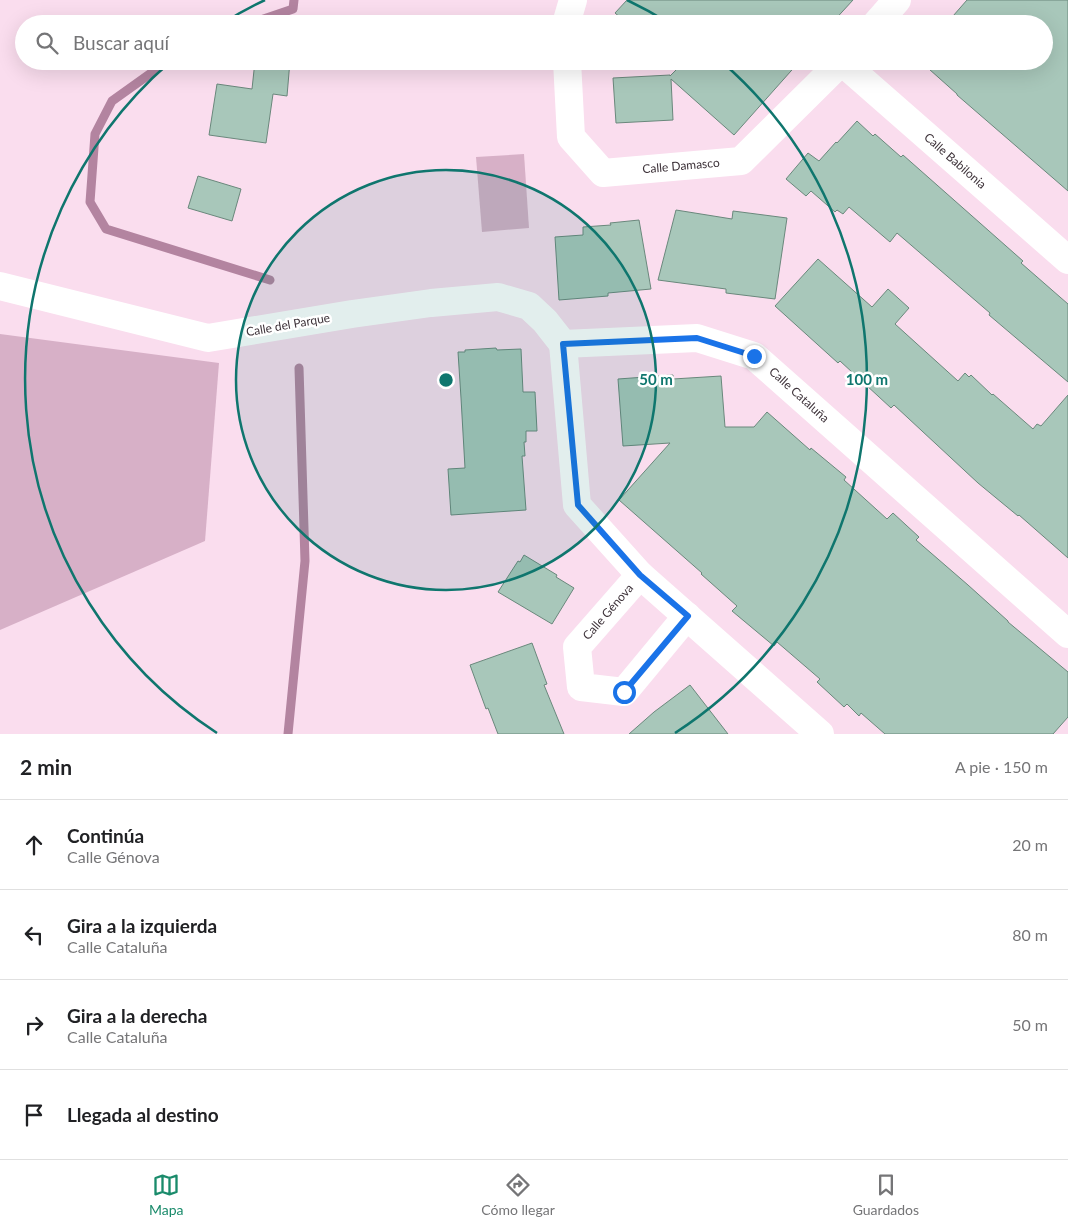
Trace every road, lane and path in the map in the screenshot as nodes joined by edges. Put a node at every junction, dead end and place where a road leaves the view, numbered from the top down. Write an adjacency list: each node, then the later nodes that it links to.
1 (573, 0): 3 (street)
2 (897, 0): 4 (street)
3 (569, 15)
4 (884, 15)
5 (567, 70): 6 (street, Calle Damasco)
6 (834, 70)
7 (851, 70): 8 (street, Calle Babilonia)
8 (1068, 260)
9 (0, 286): 10 (street, Calle del Parque)
10 (563, 344): 11 (street); 13 (street, Calle Cataluña)
11 (640, 575): 12 (street); 12 (street, Calle Génova)
12 (688, 616): 14 (street)
13 (1068, 634)
14 (820, 734)

